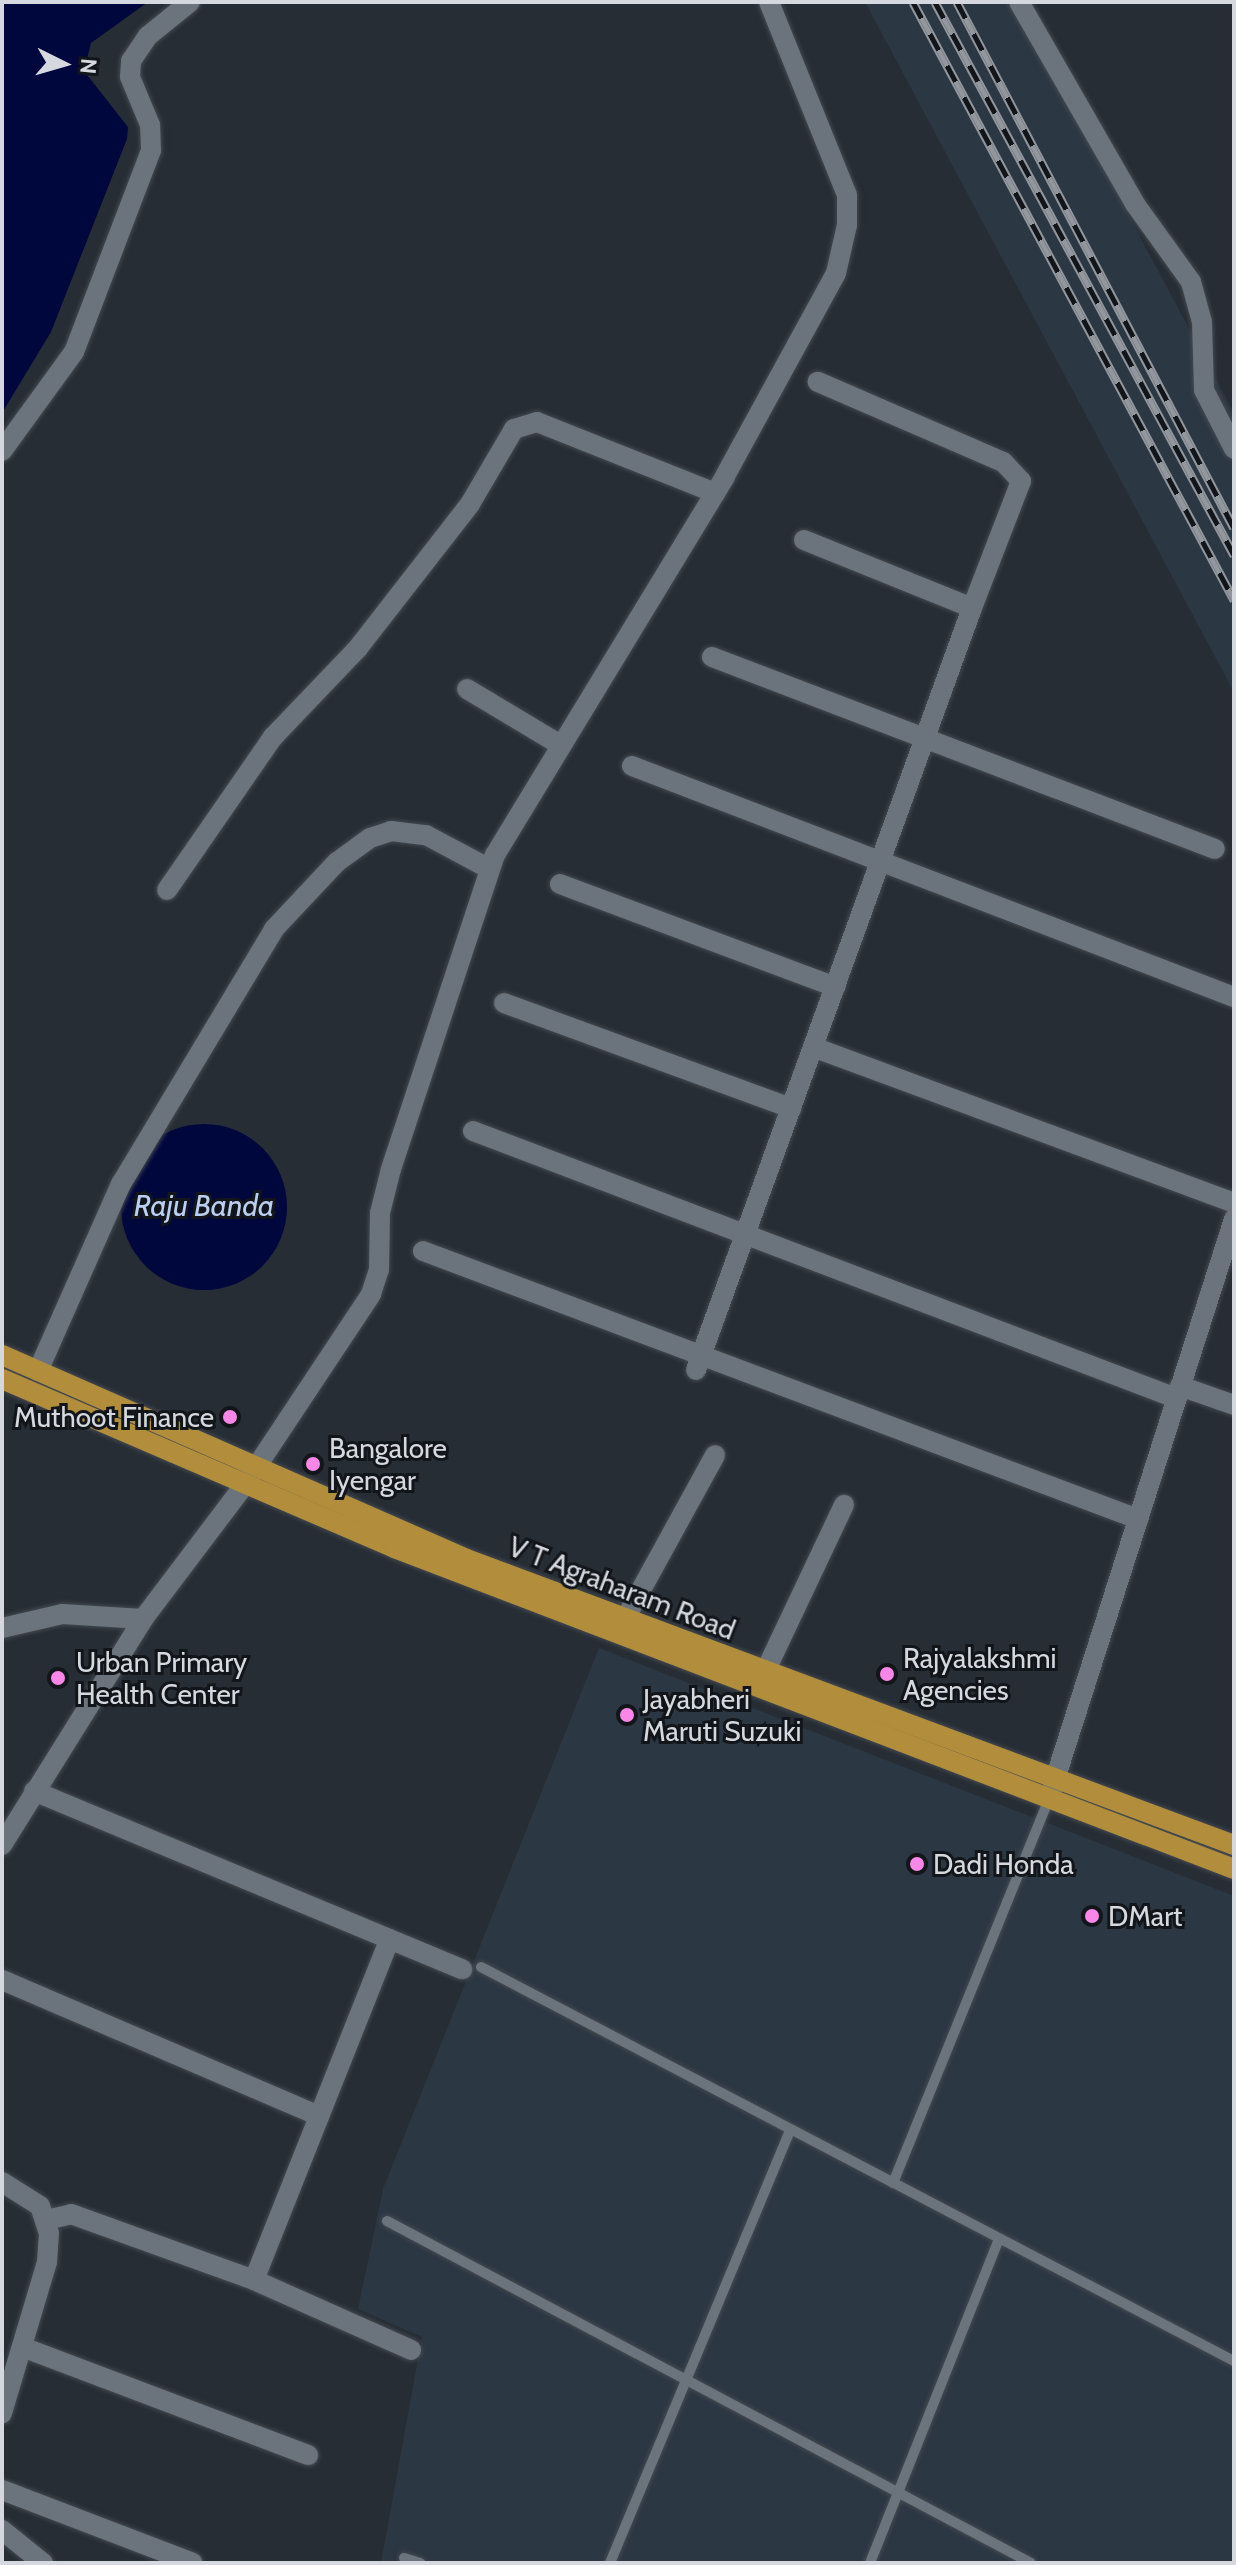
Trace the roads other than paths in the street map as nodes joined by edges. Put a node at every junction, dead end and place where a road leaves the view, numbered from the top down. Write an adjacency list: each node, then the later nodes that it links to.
1 (190, 2): 6 (street)
2 (769, 2): 7 (street)
3 (1019, 2): 5 (street)
4 (818, 382): 9 (street)
5 (1234, 449)
6 (2, 451)
7 (715, 493): 13 (street); 19 (street)
8 (804, 540): 9 (street)
9 (972, 608): 12 (street)
10 (712, 657): 12 (street)
11 (467, 689): 13 (street)
12 (925, 738): 15 (street); 16 (street)
13 (559, 744): 17 (street)
14 (632, 766): 16 (street)
15 (1215, 849)
16 (882, 857): 20 (street); 21 (street)
17 (490, 869): 32 (street); 37 (street)
18 (560, 884): 20 (street)
19 (167, 890)
20 (835, 987): 23 (street)
21 (1234, 997)
22 (504, 1003): 24 (street)
23 (813, 1047): 24 (street); 26 (street)
24 (791, 1108): 28 (street)
25 (473, 1131): 28 (street)
26 (1234, 1203)
27 (1234, 1219): 34 (street)
28 (746, 1232): 31 (street); 34 (street)
29 (423, 1251): 31 (street)
30 (2, 1355): 32 (main road, V T Agraharam Road)
31 (698, 1363): 39 (street)
32 (38, 1371): 37 (main road, V T Agraharam Road)
33 (2, 1379): 37 (main road)
34 (1178, 1392): 35 (street); 39 (street)
35 (1234, 1405)
36 (715, 1455): 41 (street)
37 (251, 1475): 40 (street); 41 (main road, V T Agraharam Road); 44 (main road, V T Agraharam Road)
38 (844, 1505): 43 (street)
39 (1138, 1519): 44 (street)
40 (143, 1619): 42 (street); 45 (street)
41 (625, 1619): 43 (main road, V T Agraharam Road)
42 (2, 1628)
43 (765, 1672): 44 (main road, V T Agraharam Road)
44 (1052, 1788): 47 (main road, V T Agraharam Road); 48 (main road, V T Agraharam Road); 55 (lane)
45 (34, 1791): 46 (street); 49 (street)
46 (2, 1845)
47 (1234, 1845)
48 (1234, 1869)
49 (390, 1939): 50 (street); 52 (street)
50 (472, 1968): 53 (lane)
51 (2, 1980): 52 (street)
52 (319, 2116): 59 (street)
53 (790, 2130): 55 (lane); 63 (lane)
54 (2, 2182): 56 (street)
55 (893, 2183): 58 (lane)
56 (46, 2220): 59 (street); 60 (street)
57 (387, 2221): 63 (lane)
58 (999, 2239): 62 (lane); 67 (lane)
59 (254, 2280): 61 (street)
60 (22, 2347): 64 (street); 65 (street)
61 (411, 2350)
62 (1234, 2361)
63 (684, 2383): 67 (lane); 73 (lane)
64 (2, 2413)
65 (308, 2455)
66 (2, 2490): 71 (street)
67 (898, 2494): 74 (lane); 75 (lane)
68 (2, 2530): 70 (street)
69 (404, 2558): 72 (lane)
70 (43, 2563)
71 (193, 2563)
72 (420, 2563)
73 (610, 2563)
74 (870, 2563)
75 (1031, 2563)

